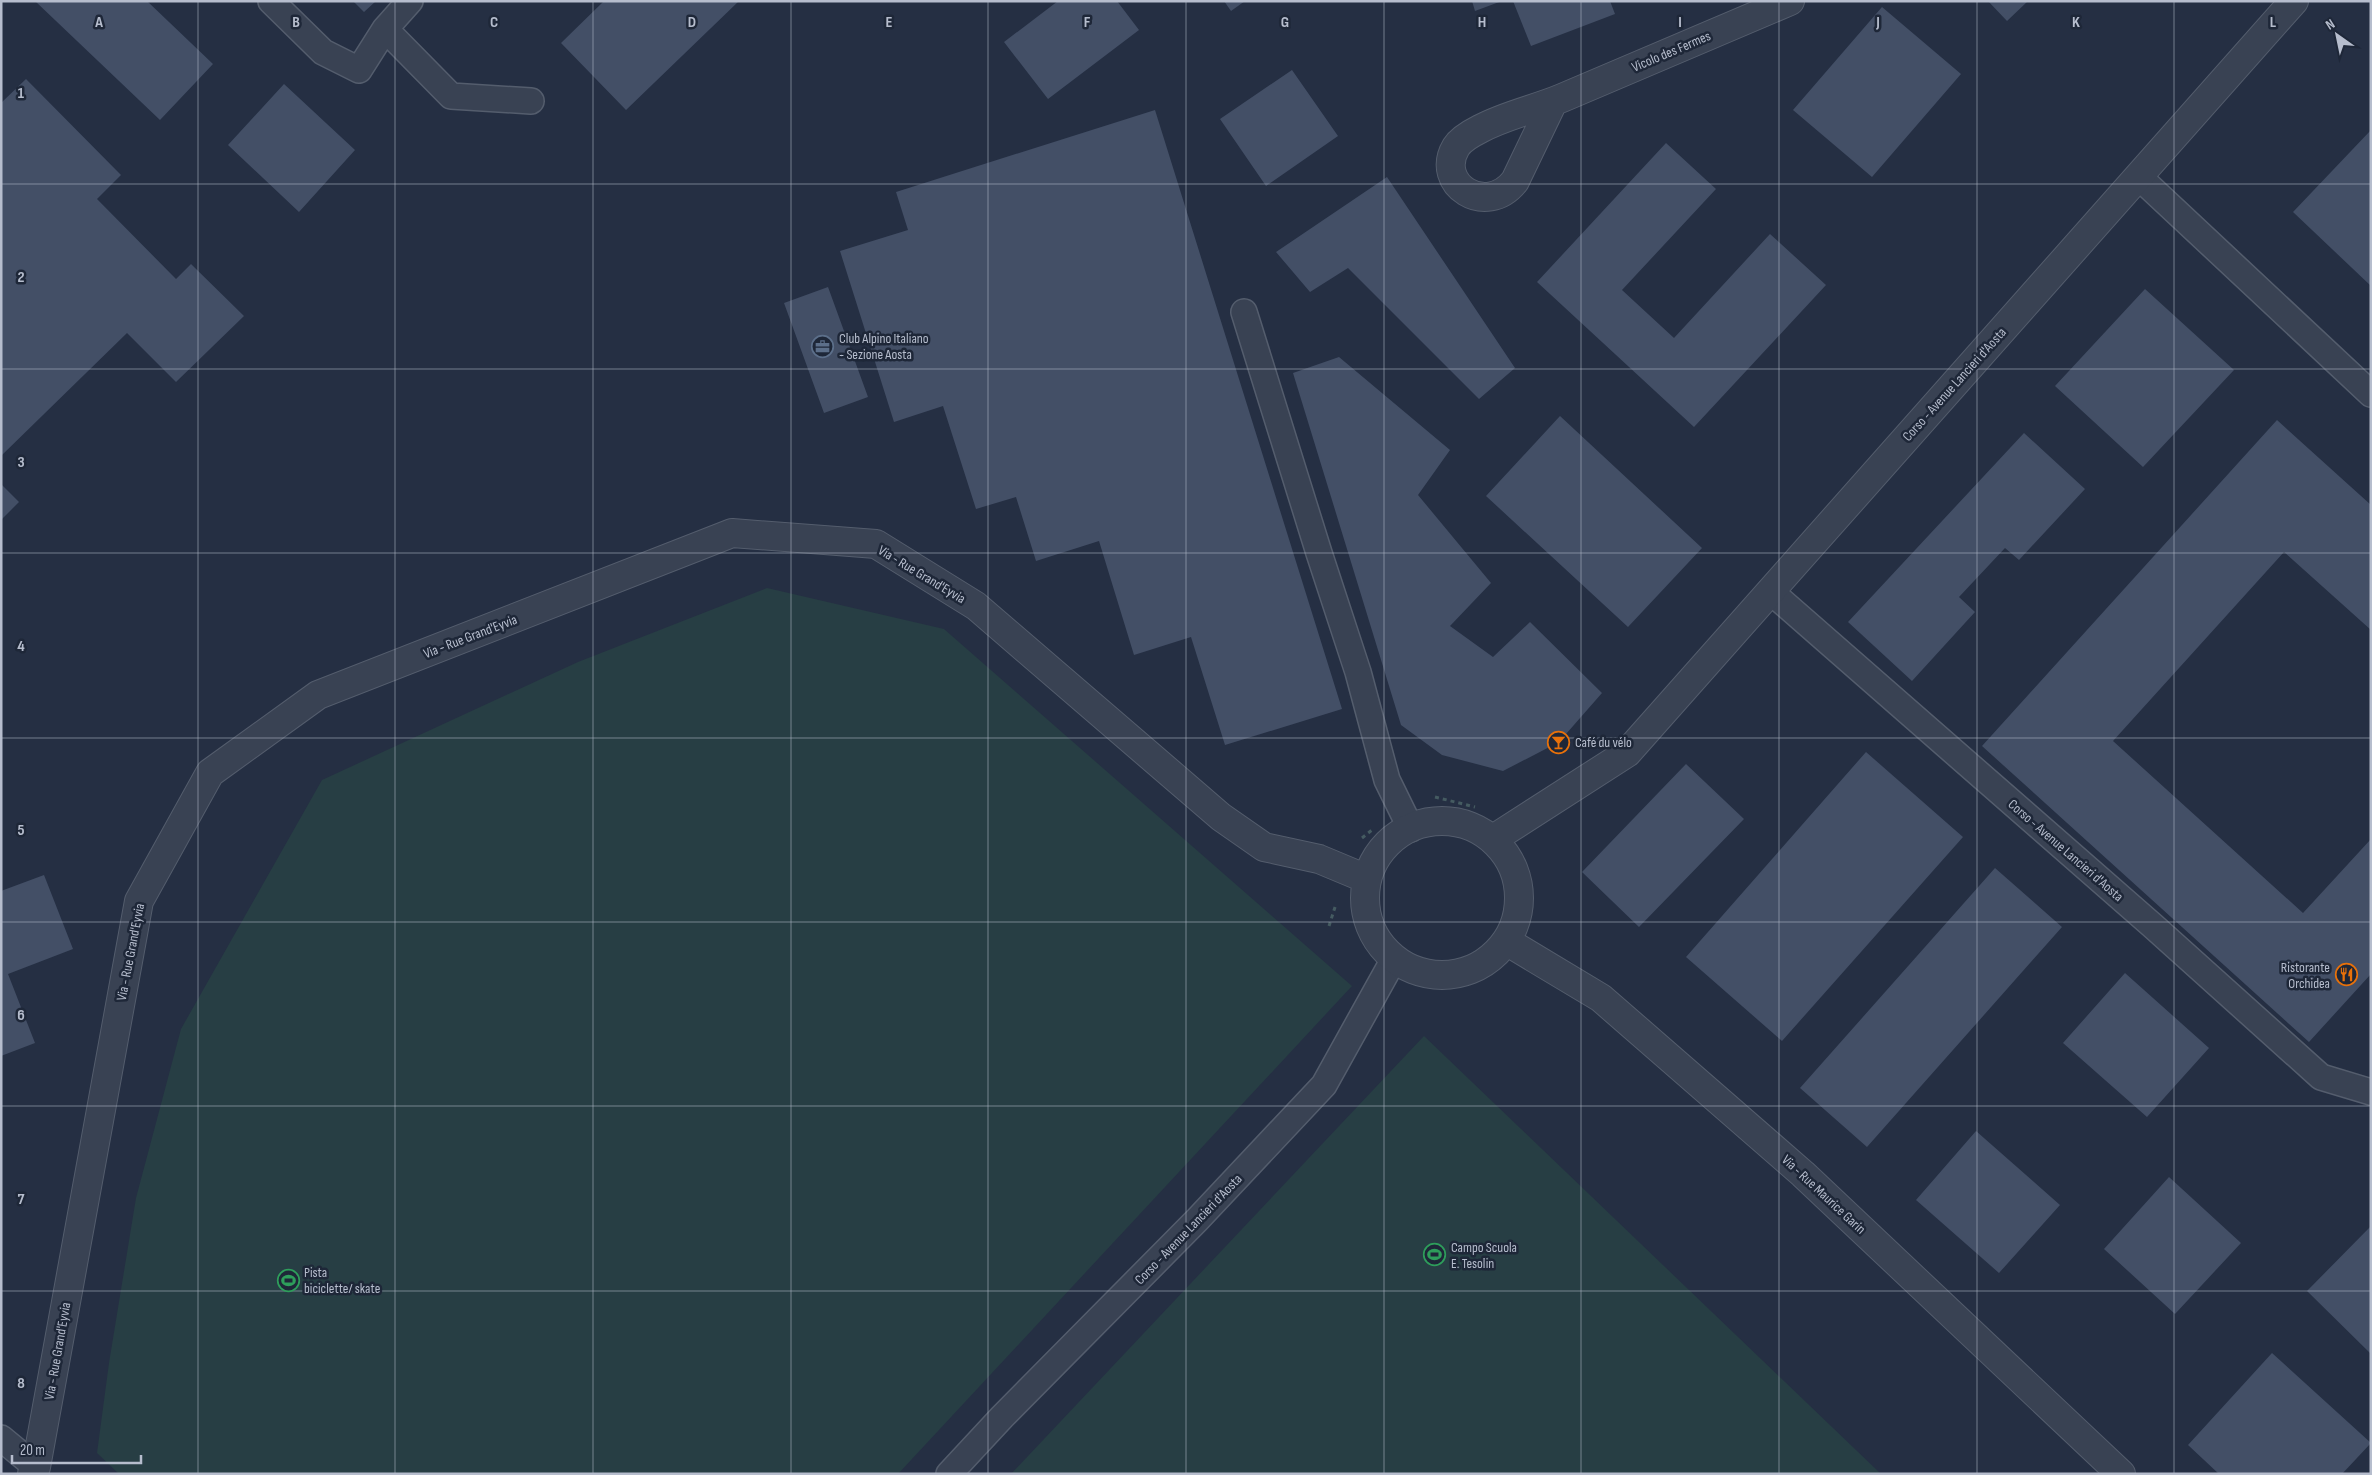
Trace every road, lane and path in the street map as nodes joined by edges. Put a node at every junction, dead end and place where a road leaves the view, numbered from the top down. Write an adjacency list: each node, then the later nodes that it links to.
1 (271, 1): 5 (lane)
2 (410, 1): 5 (lane)
3 (1790, 1): 7 (street, Vicolo des Fermes)
4 (2294, 1): 8 (street, Corso - Avenue Lancieri d'Aosta)
5 (385, 29): 6 (lane)
6 (532, 101)
7 (1553, 102)
8 (2139, 177): 10 (lane); 11 (street, Corso - Avenue Lancieri d'Aosta)
9 (1244, 312): 12 (lane)
10 (2371, 394)
11 (1770, 591): 13 (street, Corso - Avenue Lancieri d'Aosta); 17 (lane, Corso - Avenue Lancieri d'Aosta)
12 (1411, 829): 13 (street); 14 (street)
13 (1493, 839): 15 (street)
14 (1367, 879): 16 (street); 19 (street, Via - Rue Grand'Eyvia)
15 (1506, 940): 16 (street); 21 (street, Via - Rue Maurice Garin)
16 (1394, 959): 20 (lane, Corso - Avenue Lancieri d'Aosta)
17 (2371, 1092)
18 (1, 1438): 19 (lane)
19 (34, 1470)
20 (949, 1474)
21 (2121, 1474)

